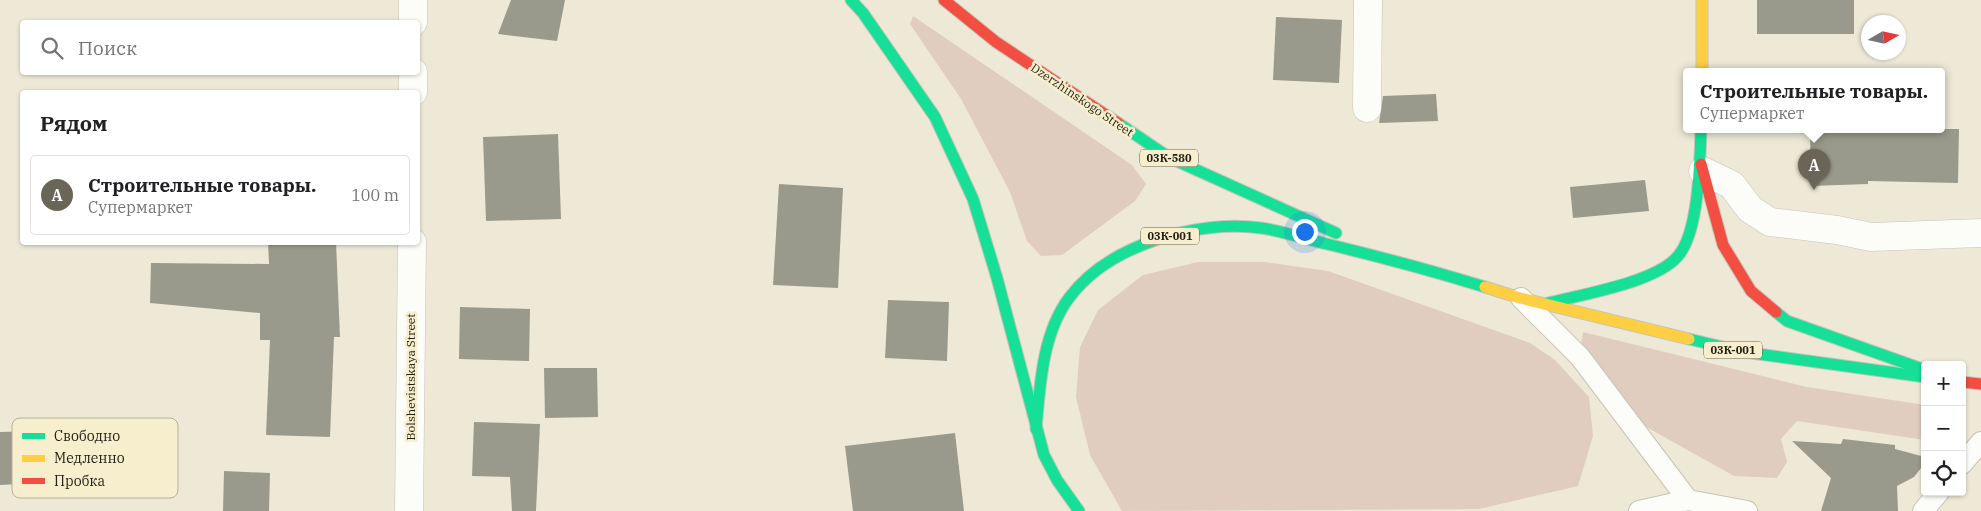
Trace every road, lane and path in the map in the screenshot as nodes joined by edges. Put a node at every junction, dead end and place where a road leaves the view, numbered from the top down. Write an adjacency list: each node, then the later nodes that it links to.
1 (414, 0): 6 (street)
2 (851, 0): 22 (main road)
3 (944, 0): 15 (main road, Dzerzhinskogo Street / 03К-580)
4 (1368, 0): 10 (street)
5 (1702, 0): 7 (main road)
6 (413, 20)
7 (1702, 68)
8 (413, 75): 9 (street)
9 (413, 90)
10 (1367, 108)
11 (1701, 133): 12 (main road)
12 (1702, 168): 13 (street); 17 (main road, 03К-001); 18 (main road)
13 (1981, 232)
14 (412, 245): 27 (street, Bolshevistskaya Street)
15 (1421, 267): 16 (main road, 03К-001); 22 (main road, 03К-001)
16 (1520, 298): 17 (main road, 03К-001); 26 (lane)
17 (1545, 304): 19 (main road, 03К-001)
18 (1921, 369)
19 (1921, 376)
20 (1966, 382): 21 (main road)
21 (1981, 384)
22 (1036, 429): 28 (main road, 03К-001)
23 (1981, 442): 24 (lane)
24 (1966, 459)
25 (1936, 496): 31 (lane)
26 (1688, 500): 29 (lane); 30 (lane)
27 (410, 511)
28 (1079, 511)
29 (1639, 511)
30 (1747, 511)
31 (1923, 511)

